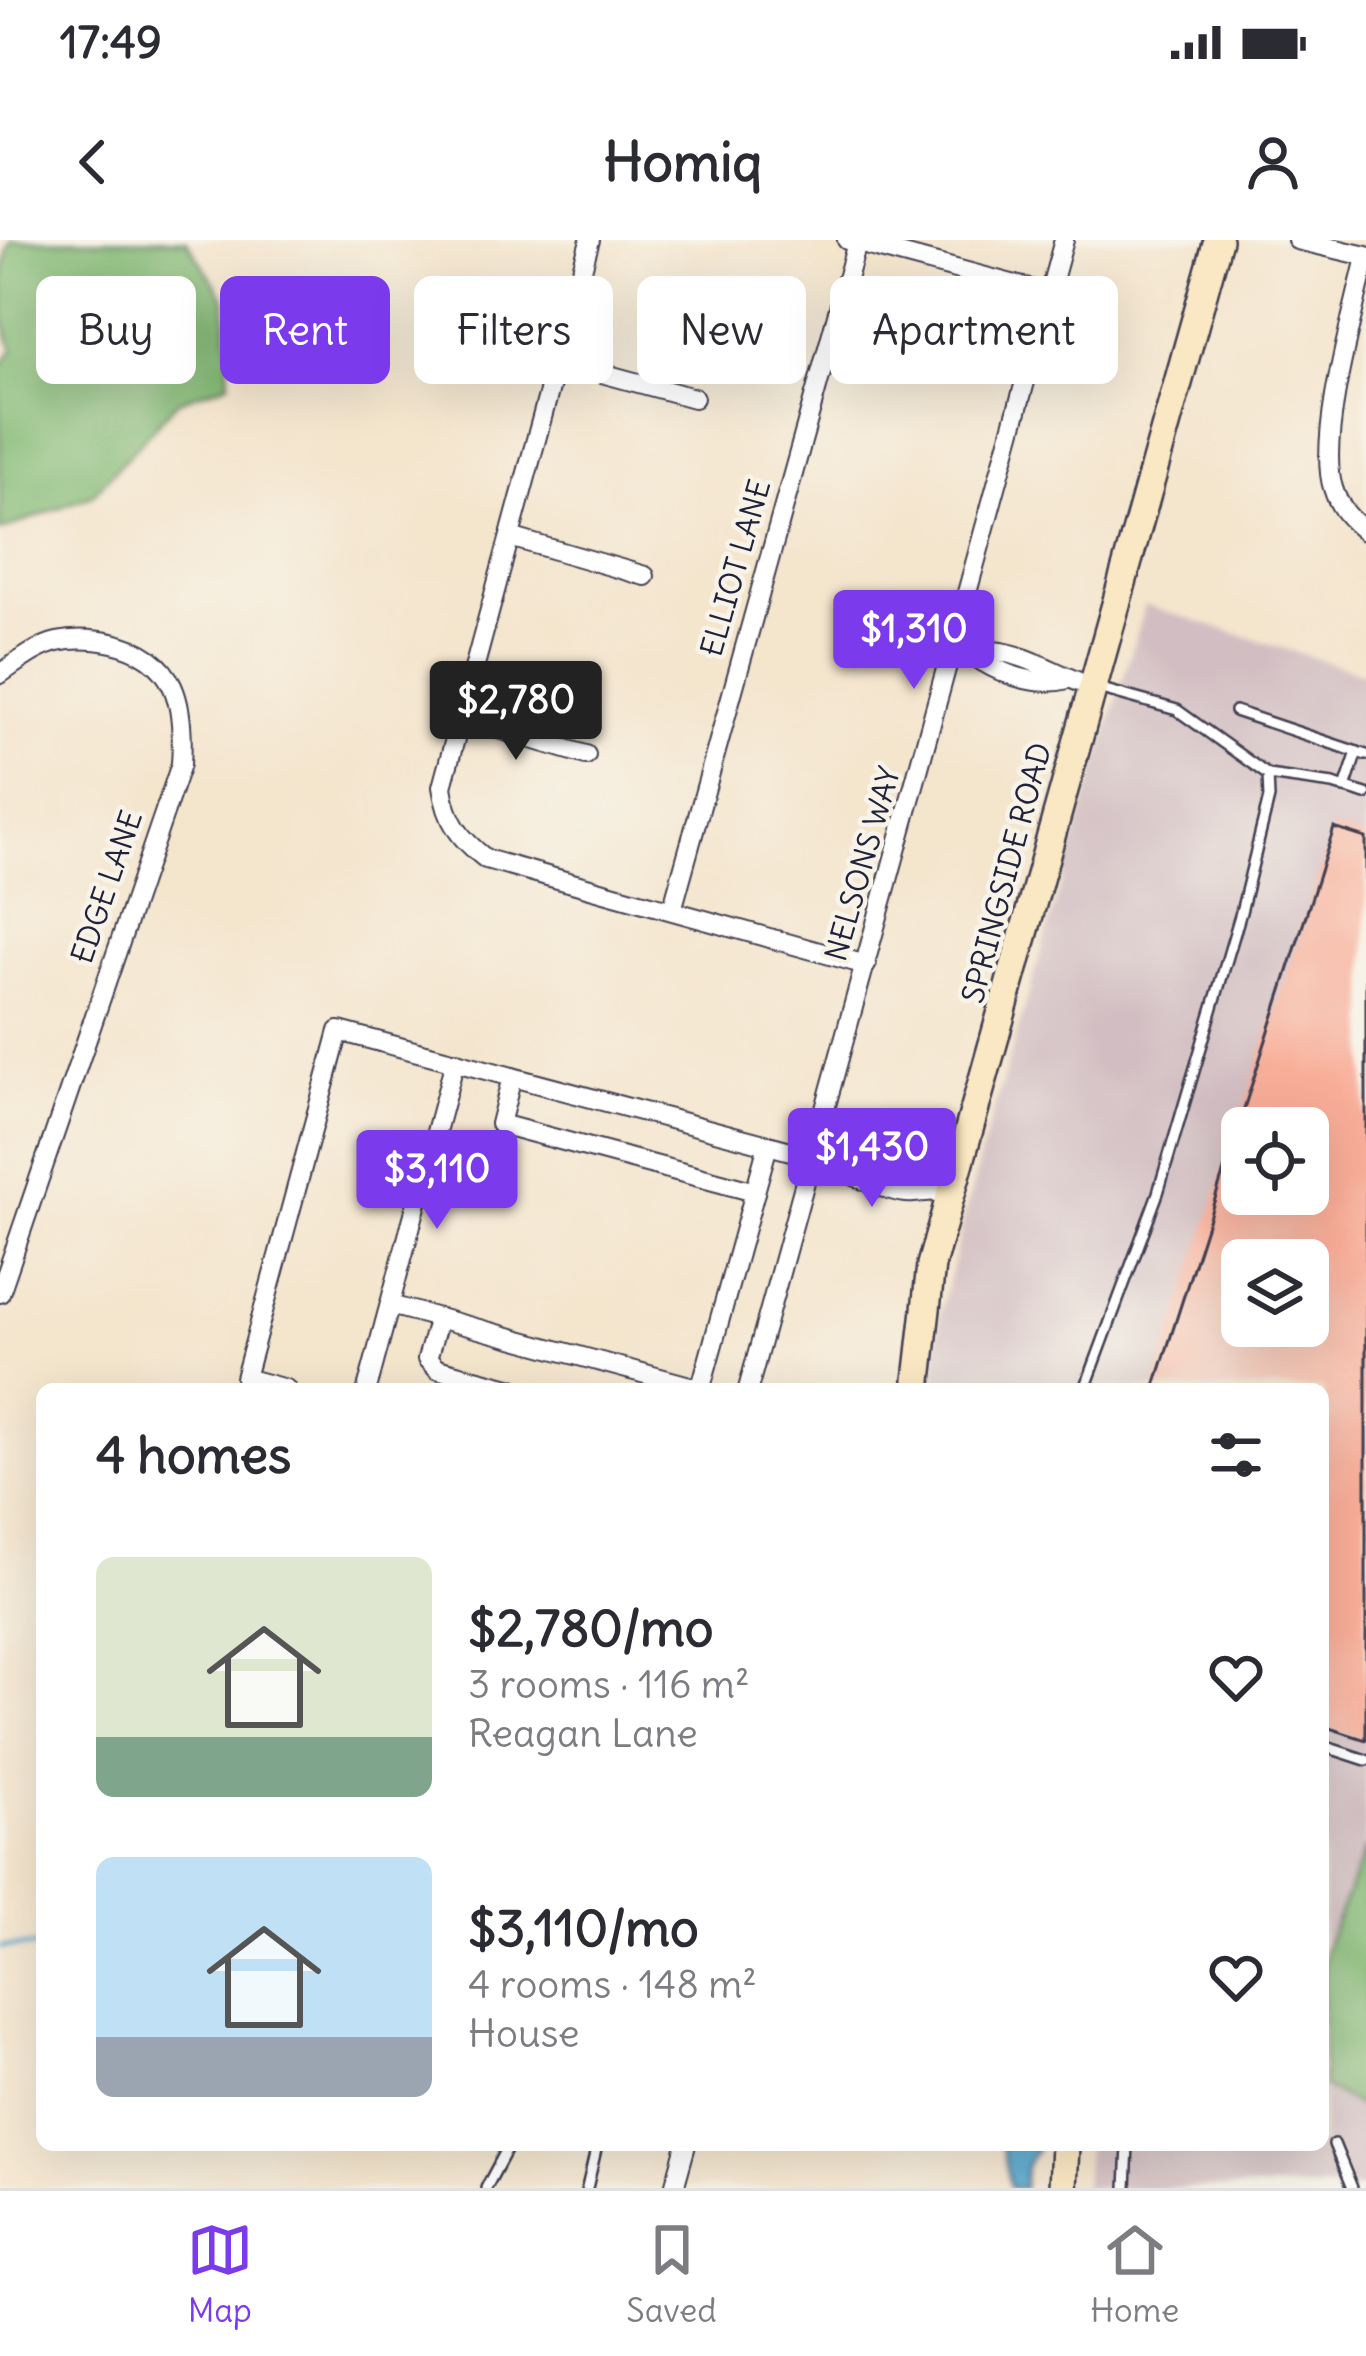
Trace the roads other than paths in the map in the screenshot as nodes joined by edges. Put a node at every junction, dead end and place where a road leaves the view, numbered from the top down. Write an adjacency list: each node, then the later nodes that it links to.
1 (590, 240): 7 (street)
2 (1064, 240): 9 (street, NELSONS WAY)
3 (1218, 240): 19 (main road, SPRINGSIDE ROAD)
4 (1297, 240): 6 (street)
5 (852, 242): 8 (street); 27 (street, ELLIOT LANE)
6 (1366, 256): 14 (street)
7 (580, 276)
8 (981, 276)
9 (1054, 276)
10 (613, 376): 13 (street)
11 (550, 384): 15 (street)
12 (1027, 384): 17 (street, NELSONS WAY)
13 (694, 398)
14 (1366, 532)
15 (509, 537): 16 (street); 21 (street)
16 (645, 576)
17 (962, 651): 19 (street); 28 (street, NELSONS WAY)
18 (0, 674): 35 (street, EDGE LANE)
19 (1080, 683): 24 (lane); 33 (main road, SPRINGSIDE ROAD)
20 (1235, 711): 22 (lane)
21 (461, 718): 23 (street); 27 (street)
22 (1362, 753): 25 (lane)
23 (586, 755)
24 (1268, 775): 25 (lane); 45 (lane)
25 (1346, 788): 26 (lane)
26 (1366, 794)
27 (672, 910): 28 (street)
28 (866, 965): 32 (street, NELSONS WAY)
29 (455, 1061): 30 (street); 36 (street); 38 (street)
30 (512, 1077): 31 (street); 34 (street)
31 (767, 1145): 32 (street); 34 (street)
32 (822, 1159): 33 (street); 43 (street, NELSONS WAY)
33 (940, 1191): 44 (main road, SPRINGSIDE ROAD)
34 (755, 1192): 42 (street)
35 (0, 1293)
36 (389, 1305): 37 (street); 39 (street)
37 (439, 1318): 40 (street); 41 (street)
38 (264, 1383)
39 (369, 1383)
40 (489, 1383)
41 (682, 1383)
42 (702, 1383)
43 (750, 1383)
44 (917, 1383)
45 (1087, 1383)
46 (1329, 1748): 47 (lane)
47 (1366, 1760)
48 (1334, 2144): 59 (lane)
49 (506, 2151): 54 (lane)
50 (596, 2151): 55 (lane)
51 (684, 2151): 56 (street)
52 (1064, 2151): 57 (main road)
53 (1128, 2151): 58 (lane)
54 (486, 2188)
55 (587, 2188)
56 (674, 2188)
57 (1063, 2188)
58 (1126, 2188)
59 (1352, 2188)

